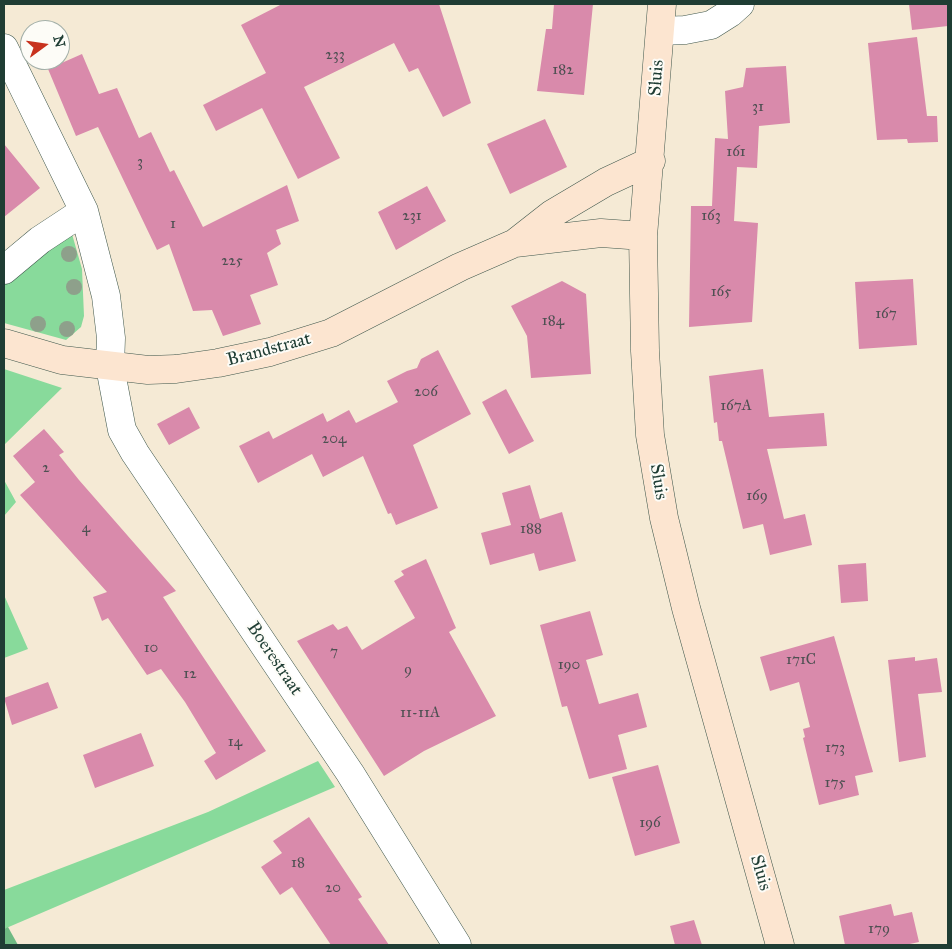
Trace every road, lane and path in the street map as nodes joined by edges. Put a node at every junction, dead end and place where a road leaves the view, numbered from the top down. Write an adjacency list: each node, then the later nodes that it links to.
1 (662, 4): 3 (street, Sluis)
2 (740, 4): 3 (street)
3 (661, 31): 5 (street, Sluis)
4 (4, 48): 6 (street, Boerestraat)
5 (651, 161): 7 (street, Sluis); 8 (street, Brandstraat)
6 (84, 211): 9 (street); 11 (street, Boerestraat)
7 (643, 236): 8 (street, Brandstraat); 13 (street, Sluis)
8 (515, 242): 11 (street, Brandstraat)
9 (4, 270)
10 (4, 344): 11 (street, Brandstraat)
11 (110, 367): 12 (street, Boerestraat)
12 (456, 945)
13 (780, 945)

